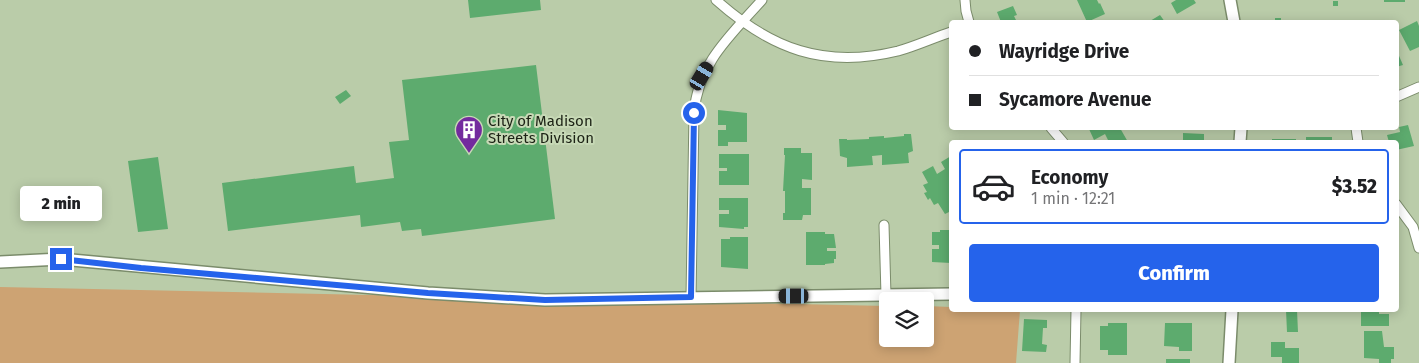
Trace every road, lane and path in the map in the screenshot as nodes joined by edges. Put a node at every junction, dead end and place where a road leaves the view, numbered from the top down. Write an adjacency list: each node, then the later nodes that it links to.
1 (716, 0): 7 (street)
2 (762, 0): 7 (street)
3 (966, 0): 5 (street)
4 (1230, 0): 6 (street)
5 (968, 20)
6 (1234, 20)
7 (743, 22): 8 (street); 21 (street)
8 (949, 33)
9 (1419, 87): 10 (street)
10 (1399, 96)
11 (1053, 130): 12 (street)
12 (1060, 140)
13 (1399, 208): 15 (street)
14 (884, 225): 17 (street)
15 (1419, 248)
16 (0, 262): 21 (street)
17 (886, 292)
18 (934, 294): 19 (street)
19 (949, 294)
20 (879, 295): 21 (street)
21 (691, 297)
22 (1076, 312): 24 (street)
23 (1232, 312): 25 (street)
24 (1075, 363)
25 (1229, 363)

